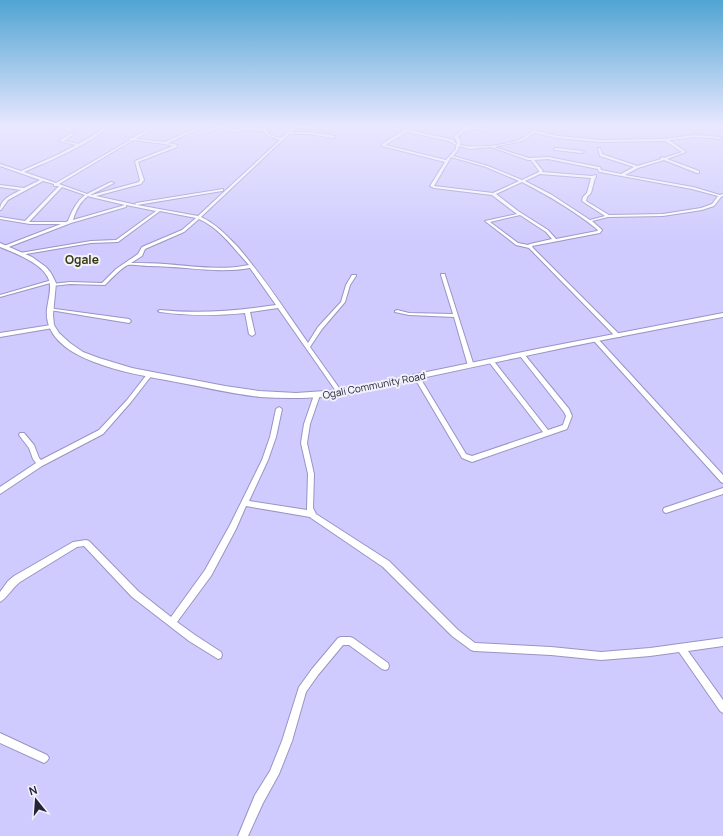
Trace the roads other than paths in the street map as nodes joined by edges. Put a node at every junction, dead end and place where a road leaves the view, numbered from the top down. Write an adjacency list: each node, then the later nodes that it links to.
1 (38, 164): 15 (street)
2 (90, 164): 23 (street)
3 (137, 164): 30 (street)
4 (256, 164): 38 (street)
5 (444, 164): 29 (street)
6 (477, 164): 21 (street)
7 (536, 164): 17 (street)
8 (579, 164): 14 (street)
9 (630, 164): 13 (street)
10 (645, 164): 13 (street)
11 (677, 164): 16 (street)
12 (0, 165): 15 (street)
13 (636, 166): 18 (street)
14 (600, 171): 18 (street); 19 (street)
15 (21, 172): 20 (street)
16 (698, 172)
17 (540, 173): 19 (street); 21 (street)
18 (622, 175): 31 (street)
19 (593, 177): 36 (street)
20 (42, 180): 23 (street); 26 (street)
21 (521, 181): 29 (street); 39 (street)
22 (112, 183): 28 (street)
23 (55, 184): 25 (street)
24 (0, 186): 26 (street)
25 (62, 186): 28 (street); 40 (street)
26 (23, 189): 33 (street)
27 (222, 190): 32 (street)
28 (86, 194): 30 (street); 41 (street)
29 (494, 194): 35 (street)
30 (91, 196): 32 (street)
31 (722, 196): 36 (street)
32 (130, 205): 34 (street); 41 (street)
33 (0, 209)
34 (160, 210): 38 (street); 45 (street)
35 (521, 214): 42 (street); 44 (street)
36 (608, 216): 39 (street)
37 (0, 218): 40 (street)
38 (200, 218): 46 (street); 47 (street)
39 (589, 221): 42 (street)
40 (26, 222): 41 (street)
41 (68, 223): 43 (street)
42 (555, 240): 44 (street)
43 (3, 246): 45 (street)
44 (530, 246): 63 (street)
45 (20, 254): 50 (street)
46 (127, 264): 47 (street); 50 (street)
47 (252, 266): 52 (street)
48 (444, 275): 58 (street)
49 (354, 276): 65 (street)
50 (52, 283): 51 (street); 53 (street)
51 (0, 296)
52 (280, 306): 54 (street); 65 (street)
53 (50, 309): 59 (street); 60 (street)
54 (247, 311): 56 (street); 61 (street)
55 (397, 311): 58 (street)
56 (160, 312)
57 (723, 315): 63 (street, Ogali Community Road)
58 (455, 316): 68 (street)
59 (129, 321)
60 (51, 327): 62 (street); 69 (street, Ogali Community Road)
61 (252, 334)
62 (0, 335)
63 (618, 336): 64 (street, Ogali Community Road)
64 (596, 340): 66 (street, Ogali Community Road); 77 (street)
65 (308, 346): 71 (street)
66 (522, 355): 67 (street, Ogali Community Road); 74 (street)
67 (491, 361): 68 (street, Ogali Community Road); 74 (street)
68 (471, 366): 70 (street, Ogali Community Road)
69 (150, 374): 72 (street, Ogali Community Road); 76 (street)
70 (417, 377): 71 (street, Ogali Community Road); 74 (street)
71 (340, 393): 72 (street, Ogali Community Road)
72 (317, 395): 82 (street)
73 (279, 409): 80 (street)
74 (547, 433)
75 (22, 435): 76 (street)
76 (40, 464): 78 (street)
77 (723, 480)
78 (0, 491)
79 (723, 491): 81 (street)
80 (245, 503): 82 (street); 84 (street)
81 (666, 510)
82 (312, 514): 86 (street)
83 (0, 598): 84 (street)
84 (172, 622): 87 (street)
85 (723, 642): 86 (street)
86 (681, 648): 89 (street)
87 (218, 655)
88 (385, 666): 92 (street)
89 (723, 708)
90 (0, 738): 91 (street)
91 (44, 758)
92 (243, 836)

